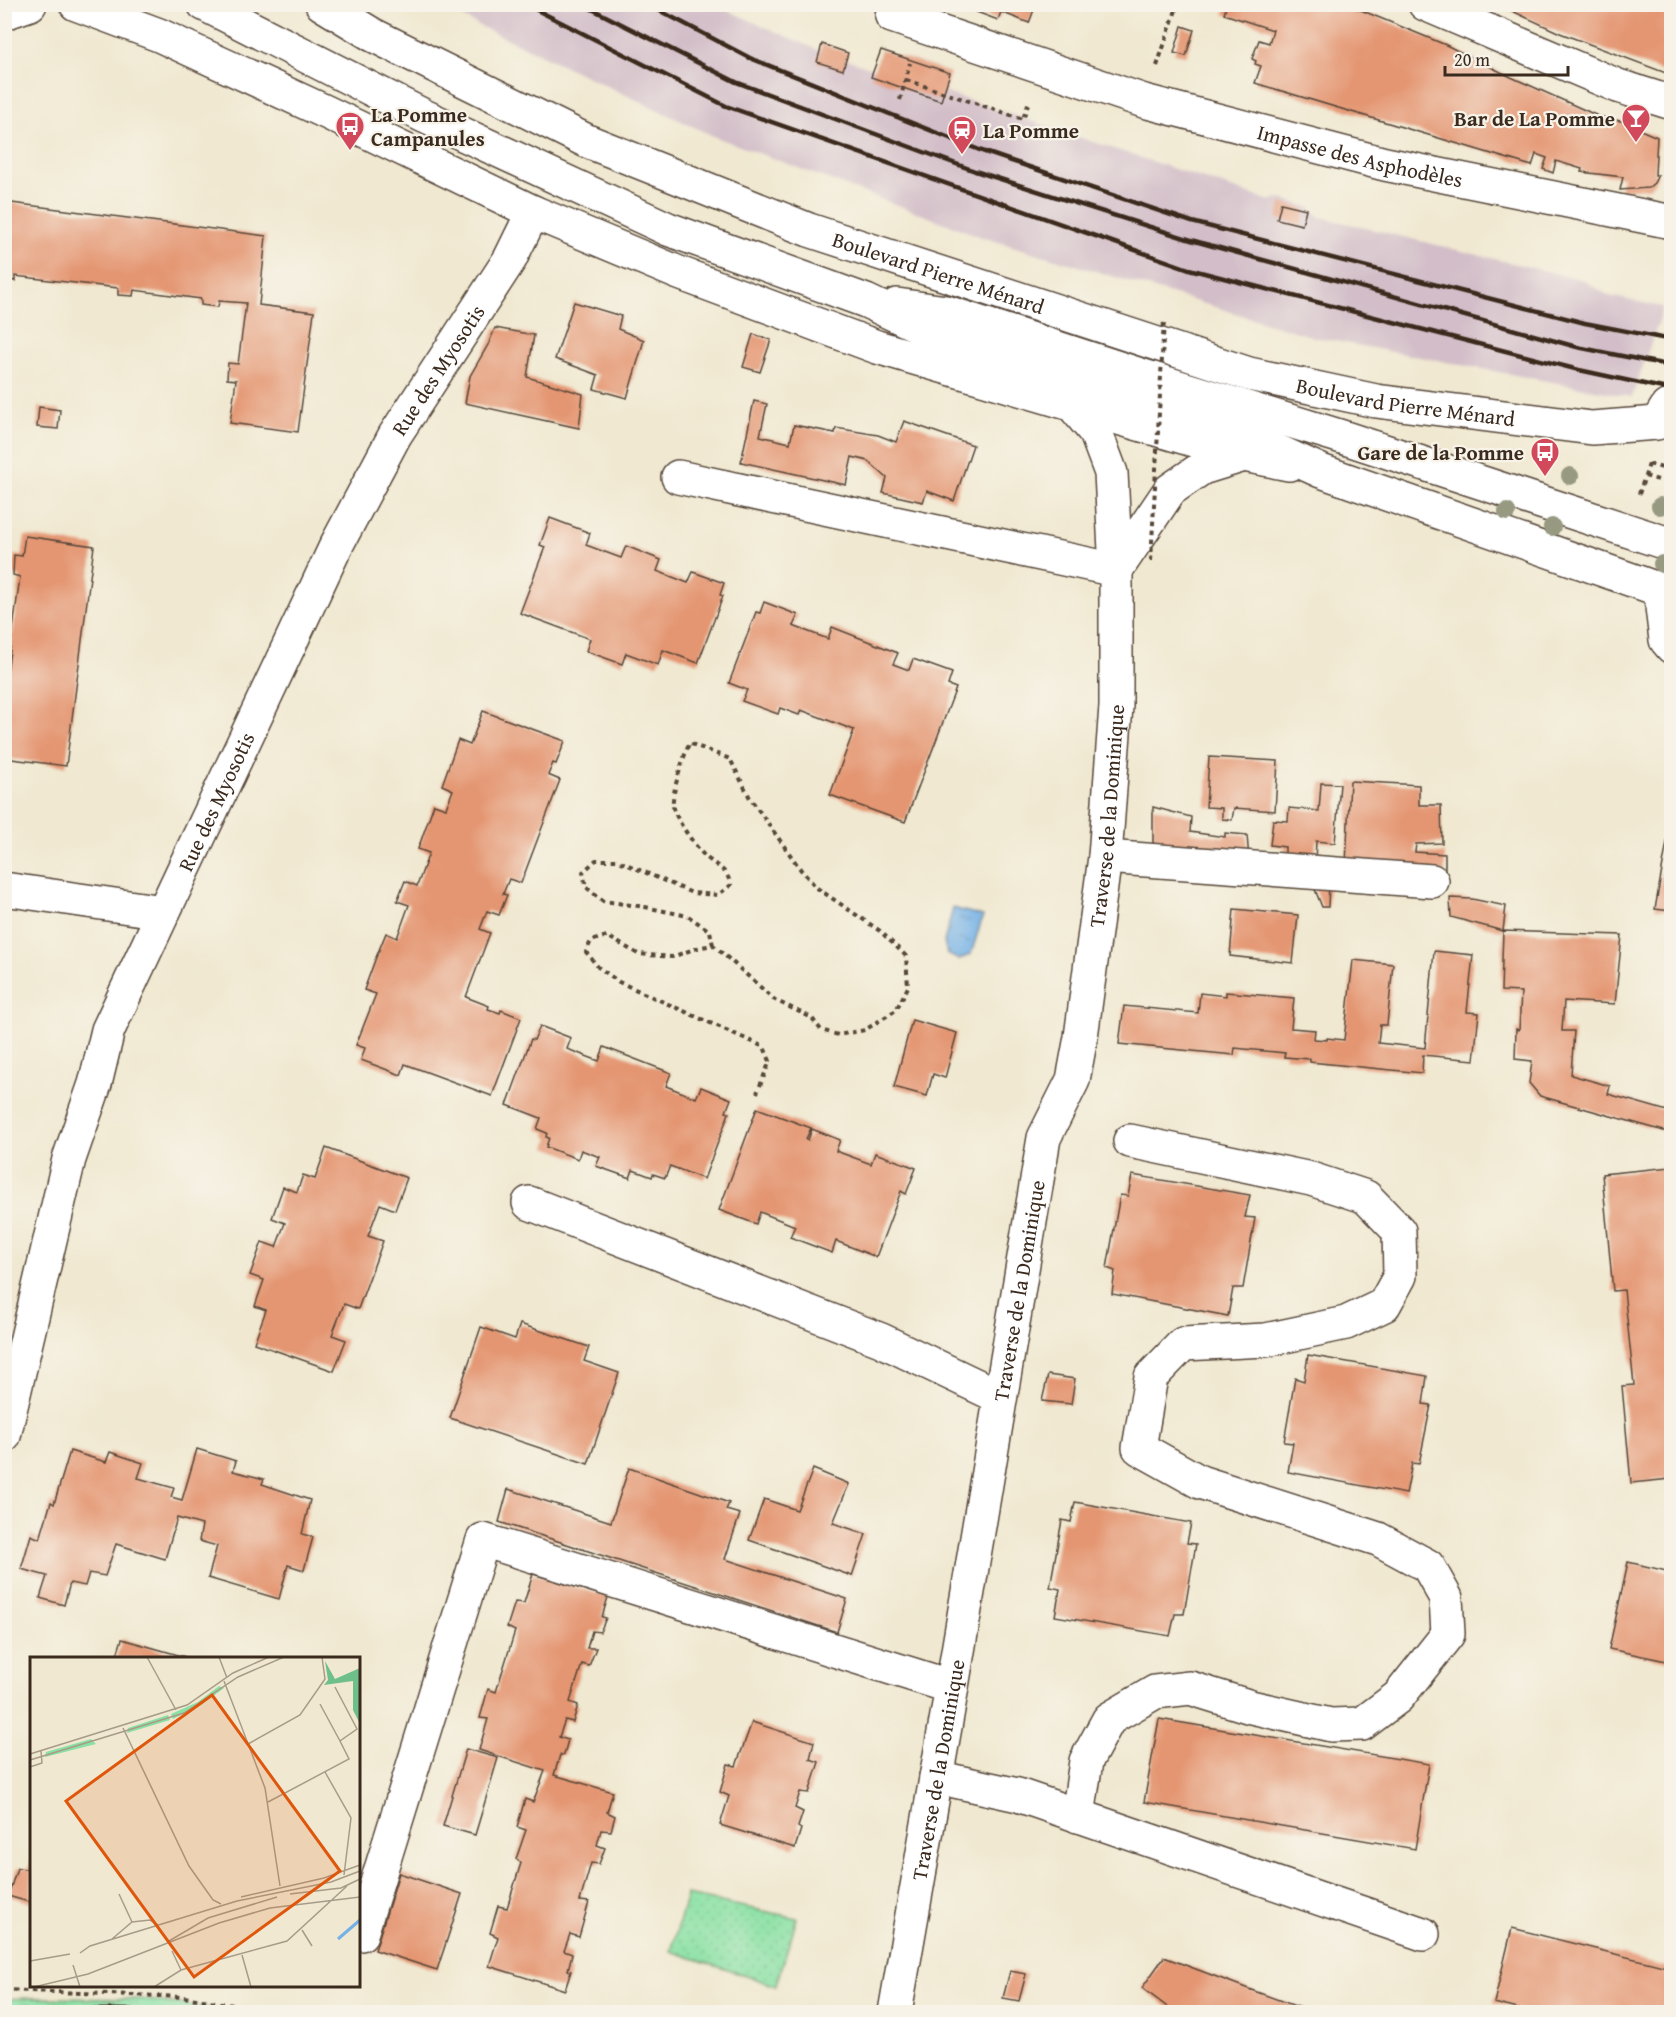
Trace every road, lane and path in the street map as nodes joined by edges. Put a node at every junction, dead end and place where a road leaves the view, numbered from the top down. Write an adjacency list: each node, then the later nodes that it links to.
1 (30, 4): 7 (street)
2 (76, 4): 15 (street, Boulevard Pierre Ménard)
3 (204, 4): 17 (street, Boulevard Pierre Ménard)
4 (322, 4): 20 (street, Boulevard Pierre Ménard)
5 (1178, 4): 9 (path)
6 (1425, 4): 14 (street)
7 (4, 13)
8 (892, 16): 16 (street, Impasse des Asphodèles)
9 (1164, 49)
10 (911, 60): 11 (path)
11 (906, 80): 12 (path); 13 (path)
12 (1031, 95)
13 (900, 100)
14 (1671, 103)
15 (533, 212): 19 (street, Boulevard Pierre Ménard); 36 (street, Rue des Myosotis)
16 (1671, 222)
17 (866, 301): 22 (street, Boulevard Pierre Ménard); 28 (street, Boulevard Pierre Ménard)
18 (1164, 320): 29 (path, bridge)
19 (1072, 404): 21 (street, Boulevard Pierre Ménard); 30 (street, Traverse de la Dominique)
20 (1667, 407)
21 (1244, 455): 22 (street, Boulevard Pierre Ménard); 30 (street)
22 (1321, 471): 31 (street, Boulevard Pierre Ménard)
23 (1671, 471): 24 (path)
24 (1645, 476): 26 (path); 27 (path)
25 (678, 477): 30 (street)
26 (1671, 484)
27 (1640, 492)
28 (1671, 545)
29 (1151, 561)
30 (1116, 570): 33 (street, Traverse de la Dominique)
31 (1666, 592): 32 (street)
32 (1671, 647)
33 (1105, 857): 34 (street); 41 (street, Traverse de la Dominique)
34 (1432, 881)
35 (4, 889): 36 (street)
36 (163, 912): 42 (street, Rue des Myosotis)
37 (713, 945): 37 (path); 38 (path)
38 (757, 1094)
39 (1130, 1141): 45 (street)
40 (529, 1203): 41 (street)
41 (1000, 1397): 43 (street, Traverse de la Dominique)
42 (4, 1436)
43 (952, 1687): 44 (street, Traverse de la Dominique); 46 (street)
44 (936, 1777): 45 (street); 50 (street, Traverse de la Dominique)
45 (1078, 1816): 47 (street)
46 (361, 1934)
47 (1423, 1934)
48 (4, 1989): 49 (path)
49 (276, 2013)
50 (895, 2013)

